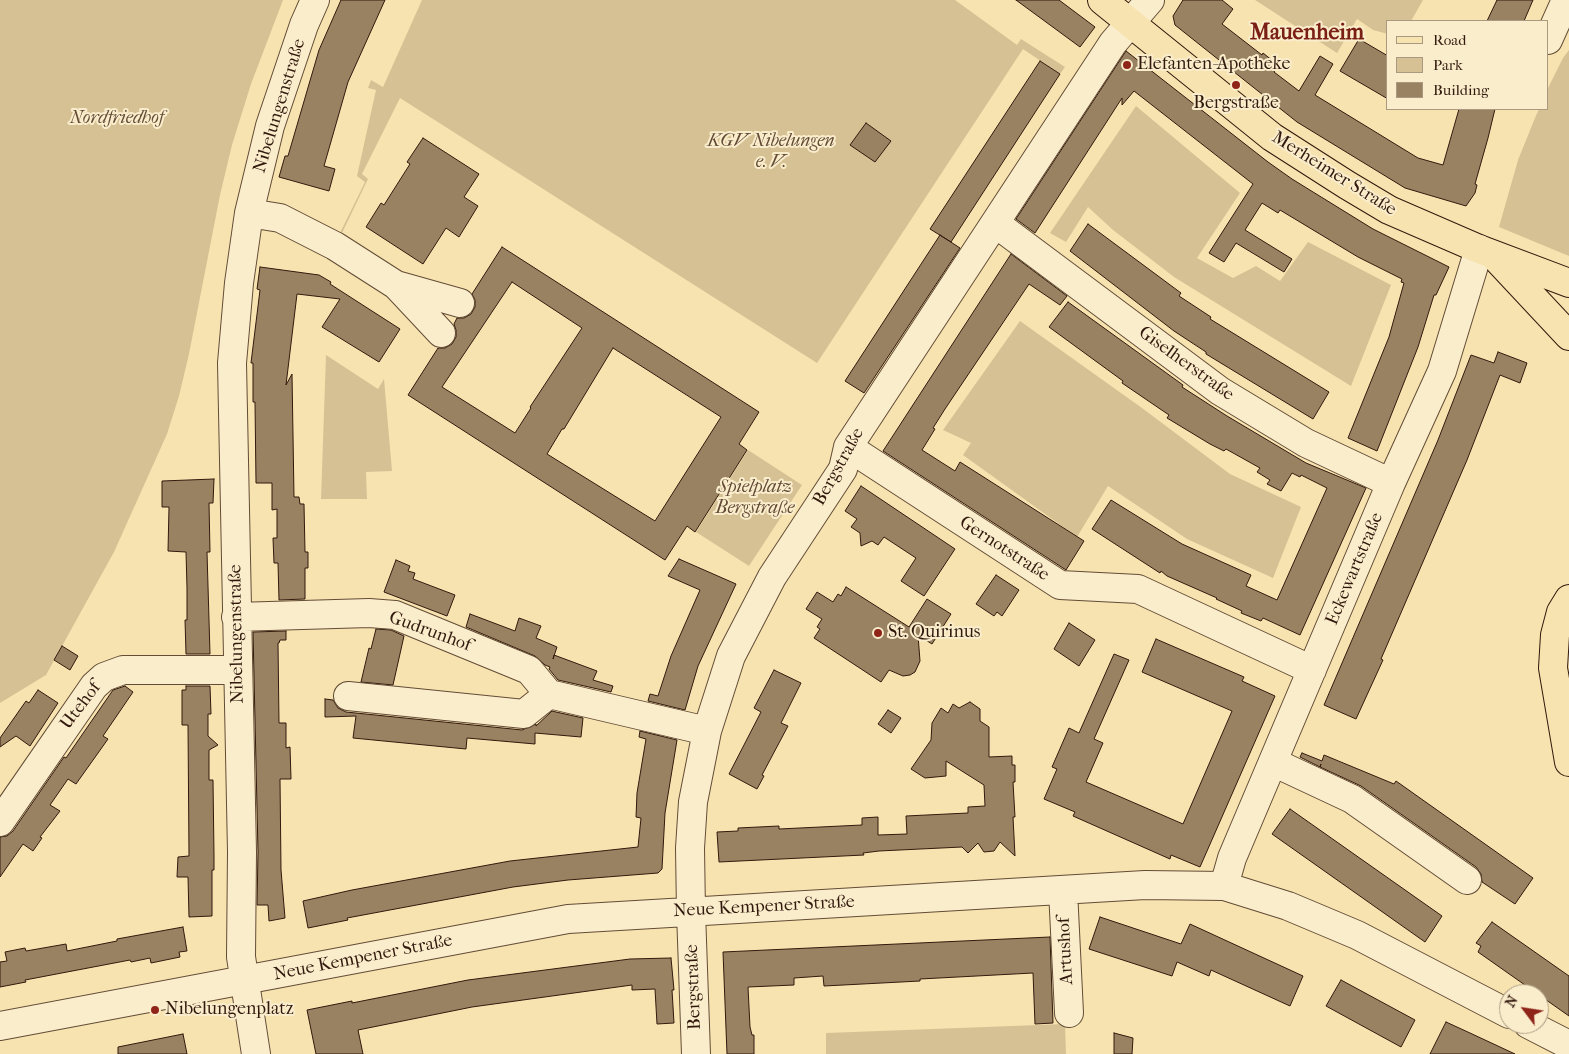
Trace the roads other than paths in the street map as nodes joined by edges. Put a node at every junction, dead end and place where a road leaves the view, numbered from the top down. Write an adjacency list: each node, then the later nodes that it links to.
1 (315, 0): 7 (street, Nibelungenstraße)
2 (1102, 0): 5 (main road, Merheimer Straße)
3 (1150, 0): 5 (street, Bergstraße)
4 (1566, 0): 6 (street)
5 (1130, 23): 8 (street, Bergstraße); 9 (main road, Merheimer Straße)
6 (1549, 38)
7 (249, 213): 11 (street); 18 (street, Nibelungenstraße)
8 (995, 223): 15 (street, Bergstraße); 16 (street, Giselherstraße)
9 (1486, 252): 10 (main road, Merheimer Straße); 14 (main road); 16 (street, Eckewartstraße)
10 (1569, 284)
11 (396, 285): 12 (street); 13 (street)
12 (460, 302)
13 (441, 334)
14 (1569, 336)
15 (848, 447): 21 (street, Gernotstraße); 24 (street, Bergstraße)
16 (1391, 483): 21 (street, Eckewartstraße)
17 (1569, 599): 19 (main road)
18 (236, 617): 20 (street, Nibelungenstraße); 22 (street, Gudrunhof)
19 (1561, 662): 26 (main road)
20 (237, 670): 27 (street, Utehof); 32 (street, Nibelungenstraße)
21 (1312, 670): 25 (street, Eckewartstraße)
22 (548, 694): 23 (street); 24 (street)
23 (348, 696)
24 (707, 731): 31 (street, Bergstraße)
25 (1272, 762): 28 (street); 29 (street, Eckewartstraße)
26 (1569, 762)
27 (0, 822)
28 (1467, 880)
29 (1224, 886): 30 (street, Neue Kempener Straße); 33 (street, Neue Kempener Straße)
30 (1063, 890): 31 (street, Neue Kempener Straße); 34 (street, Artushof)
31 (691, 912): 32 (street, Neue Kempener Straße); 39 (street, Bergstraße)
32 (244, 980): 35 (street, Neue Kempener Straße); 38 (street, Nibelungenstraße)
33 (1499, 1009)
34 (1069, 1013)
35 (0, 1026)
36 (1548, 1034): 37 (street)
37 (1569, 1045)
38 (256, 1054)
39 (696, 1054)

